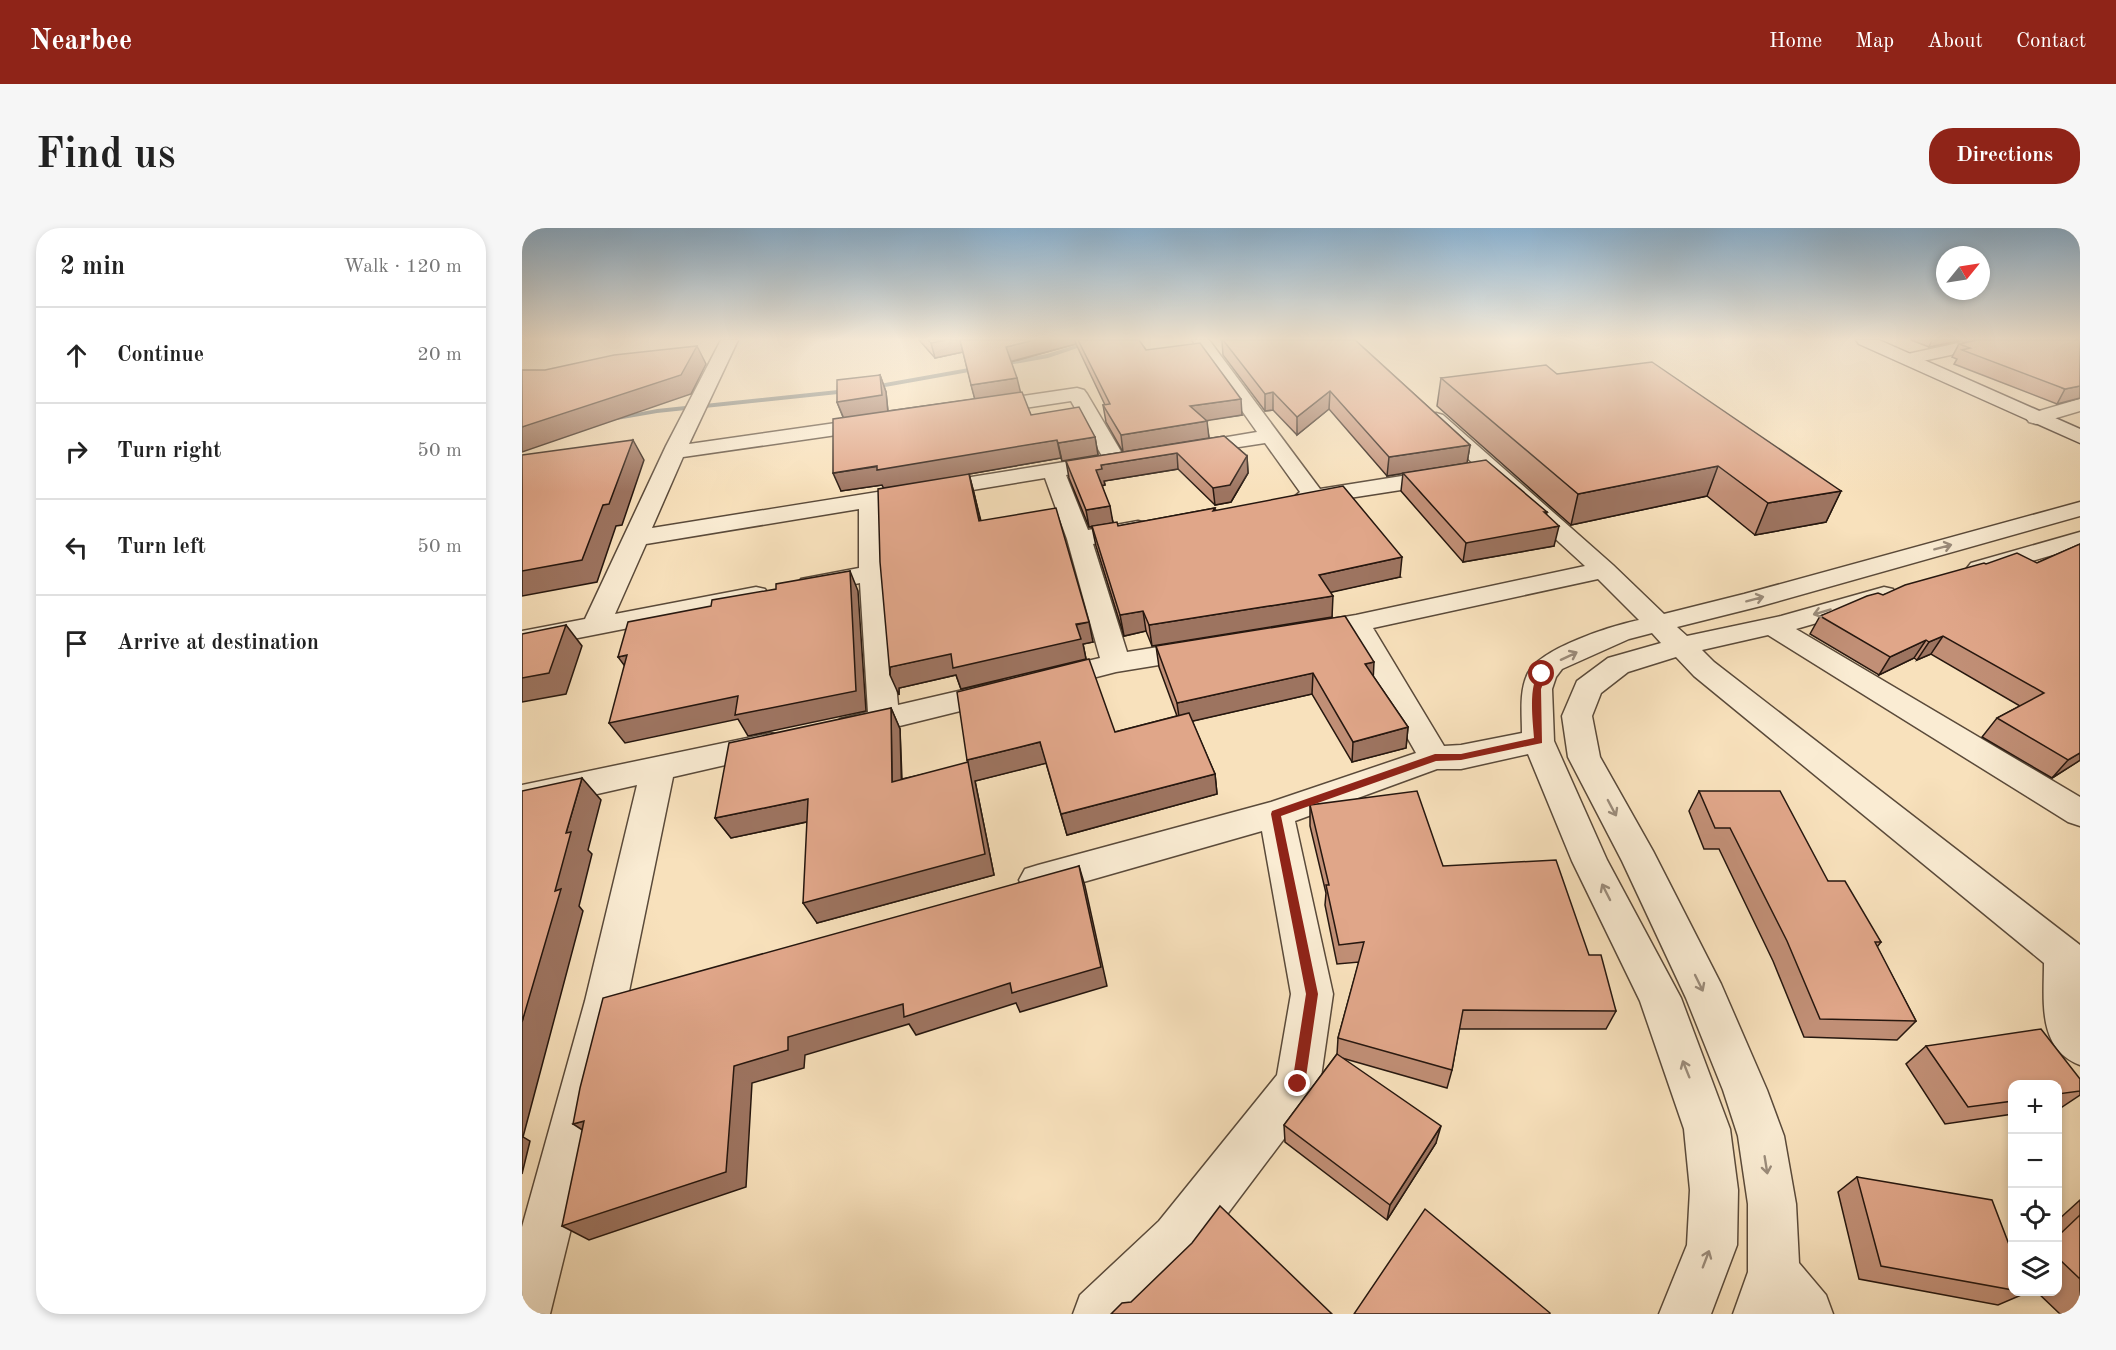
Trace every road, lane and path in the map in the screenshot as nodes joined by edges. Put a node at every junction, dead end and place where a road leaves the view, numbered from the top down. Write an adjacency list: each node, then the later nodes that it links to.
1 (701, 391): 11 (street)
2 (1238, 391): 9 (street)
3 (1977, 391): 7 (street)
4 (1420, 404): 15 (street)
5 (2080, 405): 7 (street)
6 (959, 411): 14 (street)
7 (2036, 418): 10 (street)
8 (900, 420): 11 (street)
9 (1272, 436): 12 (street); 17 (street)
10 (2080, 437)
11 (678, 444): 22 (street)
12 (1171, 452)
13 (1137, 457): 14 (street)
14 (1115, 460): 16 (street)
15 (1489, 469): 17 (street); 25 (street)
16 (1053, 470): 18 (street); 23 (street)
17 (1314, 496): 19 (street)
18 (870, 500): 22 (street); 26 (street)
19 (1279, 503)
20 (2080, 509): 32 (street, one-way to 20)
21 (1161, 524): 23 (street)
22 (638, 538): 30 (street)
23 (1079, 539): 36 (street)
24 (2080, 539): 27 (street)
25 (1604, 570): 29 (street); 32 (street)
26 (872, 573): 30 (street); 37 (street)
27 (1956, 574)
28 (1910, 587): 31 (street, one-way to 31)
29 (1356, 623): 33 (street); 41 (street)
30 (596, 626): 34 (street)
31 (1772, 626): 32 (street); 44 (street)
32 (1669, 634): 40 (street, one-way to 32); 47 (street); 49 (street, one-way to 49)
33 (1276, 636)
34 (522, 640)
35 (1230, 644): 36 (street)
36 (1116, 663): 37 (street)
37 (884, 720): 38 (street)
38 (827, 732)
39 (794, 739): 42 (street)
40 (1538, 741): 41 (street); 52 (street, one-way to 40)
41 (1435, 758): 45 (street)
42 (658, 768): 43 (street); 50 (street)
43 (522, 798)
44 (2080, 813)
45 (1276, 814): 46 (street); 51 (street)
46 (1010, 888)
47 (2072, 961): 48 (street)
48 (2080, 1045)
49 (1766, 1293): 53 (street)
50 (524, 1314)
51 (1099, 1314)
52 (1685, 1314)
53 (1807, 1314)

